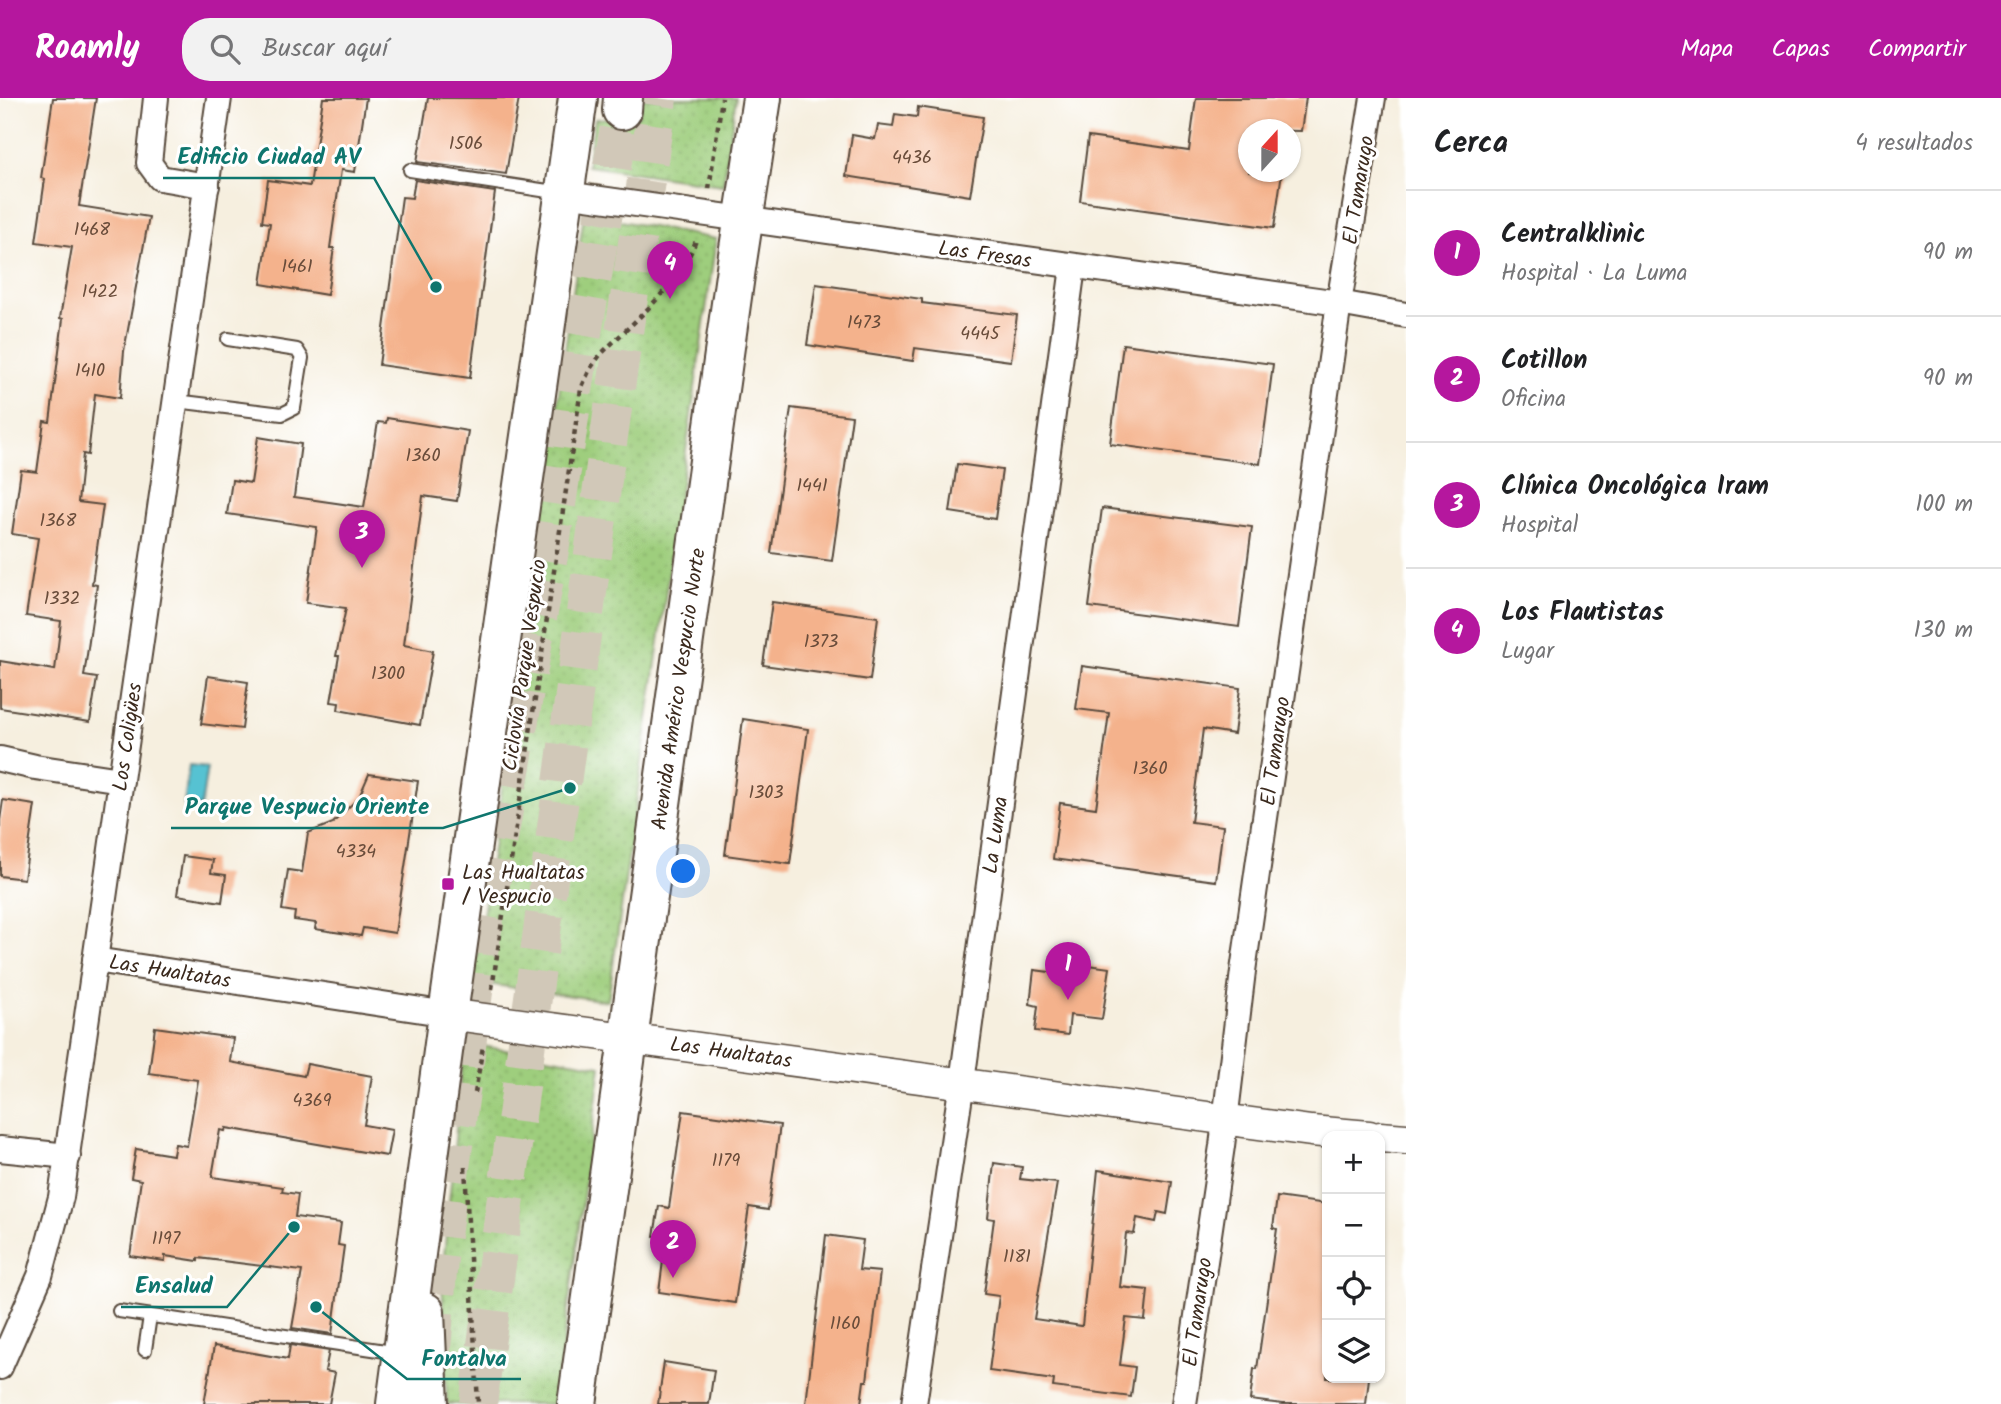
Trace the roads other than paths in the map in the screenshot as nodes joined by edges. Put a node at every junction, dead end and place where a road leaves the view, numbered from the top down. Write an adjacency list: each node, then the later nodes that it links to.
1 (156, 98): 7 (street)
2 (219, 98): 7 (street, Los Coligües)
3 (578, 98): 8 (main road)
4 (762, 98): 9 (main road, Avenida Américo Vespucio Norte)
5 (1373, 98): 11 (street, El Tamarugo)
6 (410, 170): 8 (lane)
7 (207, 186): 14 (street, Los Coligües)
8 (565, 194): 9 (street, Las Fresas); 18 (main road)
9 (743, 218): 10 (street, Las Fresas); 19 (main road, Avenida Américo Vespucio Norte)
10 (1073, 267): 11 (street, Las Fresas); 20 (street, La Luma)
11 (1339, 303): 12 (street, Las Fresas); 21 (street, El Tamarugo)
12 (1406, 314)
13 (228, 339): 14 (lane)
14 (176, 401): 16 (street, Los Coligües)
15 (0, 759): 16 (street)
16 (121, 780): 17 (street, Los Coligües)
17 (95, 960): 18 (street, Las Hualtatas); 26 (street, Los Coligües)
18 (448, 1014): 19 (street, Las Hualtatas); 27 (main road)
19 (630, 1038): 20 (street, Las Hualtatas); 35 (main road, Avenida Américo Vespucio Norte)
20 (962, 1082): 21 (street, Las Hualtatas); 36 (street, La Luma)
21 (1225, 1118): 22 (street, Las Hualtatas); 37 (street, El Tamarugo)
22 (1322, 1132)
23 (1385, 1137): 24 (street)
24 (1406, 1139)
25 (0, 1149): 26 (street)
26 (68, 1156): 32 (street, Los Coligües)
27 (419, 1233): 31 (main road); 34 (main road)
28 (119, 1311): 29 (lane)
29 (150, 1316): 30 (lane); 31 (lane)
30 (145, 1350)
31 (403, 1353): 33 (main road)
32 (0, 1367)
33 (396, 1404)
34 (429, 1404)
35 (577, 1404)
36 (914, 1404)
37 (1184, 1404)

